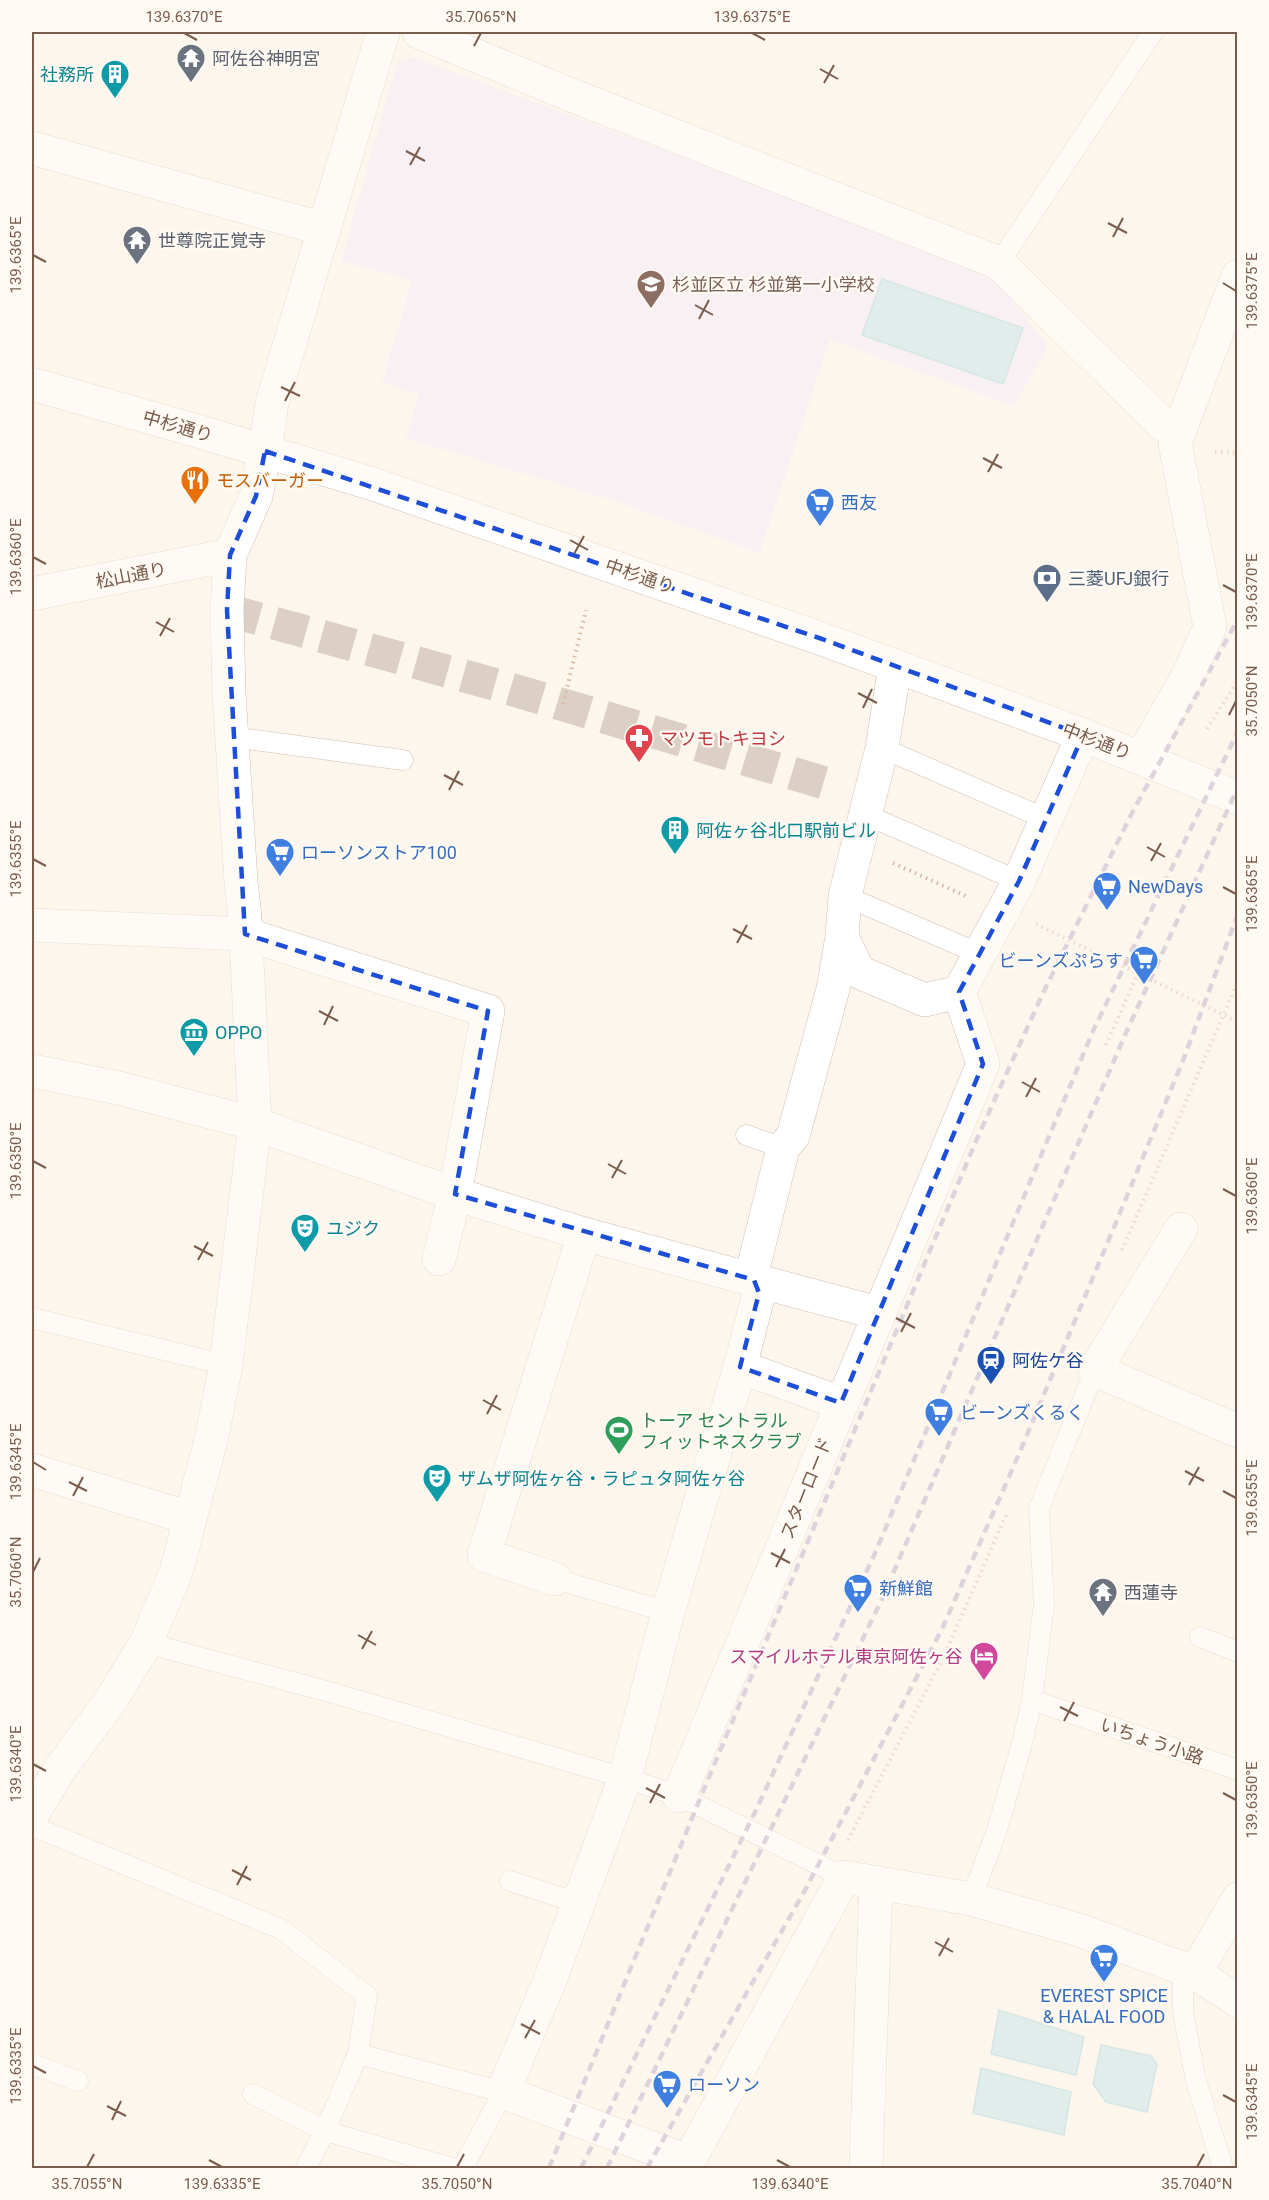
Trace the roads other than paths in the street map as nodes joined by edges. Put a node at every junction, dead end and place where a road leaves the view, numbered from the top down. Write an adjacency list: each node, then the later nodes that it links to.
1 (383, 32): 5 (street)
2 (419, 32): 6 (street)
3 (1153, 32): 6 (lane)
4 (32, 148): 5 (street)
5 (324, 230): 10 (street)
6 (999, 263): 9 (street)
7 (1238, 276): 9 (street)
8 (32, 384): 10 (street, 中杉通り)
9 (1178, 439): 17 (street)
10 (265, 451): 11 (street); 13 (street, 中杉通り)
11 (230, 555): 12 (street, 松山通り); 15 (street)
12 (32, 594)
13 (895, 666): 14 (street, 中杉通り); 16 (street)
14 (1083, 735): 17 (street, 中杉通り); 21 (street)
15 (232, 737): 18 (lane); 25 (street)
16 (882, 748): 20 (street); 21 (lane)
17 (1141, 758): 19 (street, 中杉通り)
18 (403, 760)
19 (1238, 798)
20 (864, 814): 22 (lane); 23 (street)
21 (1046, 819): 22 (street)
22 (1019, 881): 27 (street)
23 (846, 896): 26 (street); 27 (lane)
24 (32, 925): 25 (street)
25 (245, 934): 30 (street); 33 (street)
26 (842, 937): 28 (street); 32 (street)
27 (980, 954): 28 (street)
28 (959, 992): 38 (street, スターロード)
29 (32, 1071): 30 (street)
30 (255, 1124): 33 (street); 40 (street)
31 (746, 1135): 32 (lane)
32 (783, 1148): 37 (street)
33 (455, 1194): 35 (street); 36 (street)
34 (1181, 1229): 42 (street)
35 (584, 1234): 37 (street); 47 (street)
36 (439, 1259)
37 (754, 1280): 38 (street); 41 (street)
38 (878, 1313): 43 (street, スターロード)
39 (32, 1318): 40 (lane)
40 (226, 1365): 46 (street)
41 (740, 1367): 43 (street); 48 (street)
42 (1095, 1370): 44 (street); 52 (lane)
43 (841, 1403): 56 (street, スターロード)
44 (1238, 1431)
45 (32, 1470): 46 (street)
46 (190, 1518): 50 (street)
47 (555, 1579): 48 (lane)
48 (668, 1612): 55 (street)
49 (1200, 1638): 51 (lane)
50 (146, 1643): 53 (street); 55 (lane)
51 (1238, 1652)
52 (1032, 1700): 54 (lane, いちょう小路); 62 (lane)
53 (46, 1766): 57 (street)
54 (1238, 1770)
55 (625, 1778): 56 (lane); 64 (street)
56 (679, 1796): 59 (lane)
57 (32, 1815)
58 (32, 1826): 67 (lane)
59 (844, 1877): 61 (street); 73 (street)
60 (510, 1881): 64 (lane)
61 (876, 1883): 62 (street); 77 (street)
62 (971, 1899): 65 (street)
63 (1238, 1899): 65 (street)
64 (578, 1903): 70 (street)
65 (1189, 1971): 66 (street); 78 (lane)
66 (1238, 2001)
67 (358, 2054): 70 (lane); 72 (lane)
68 (32, 2064): 69 (lane)
69 (78, 2081)
70 (503, 2092): 73 (street); 76 (lane)
71 (253, 2094): 72 (lane)
72 (325, 2132): 74 (lane); 75 (lane)
73 (687, 2165)
74 (306, 2169)
75 (453, 2169)
76 (463, 2169)
77 (866, 2169)
78 (1223, 2169)

